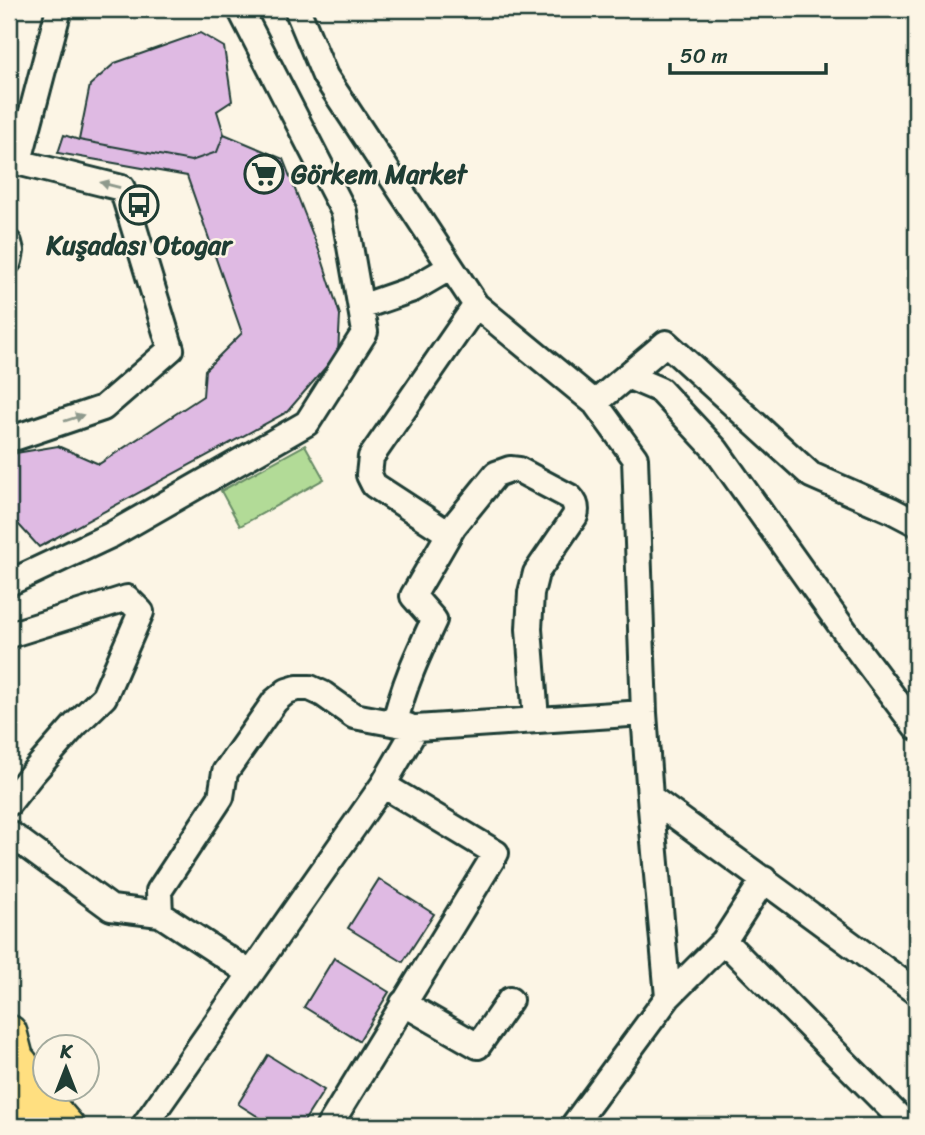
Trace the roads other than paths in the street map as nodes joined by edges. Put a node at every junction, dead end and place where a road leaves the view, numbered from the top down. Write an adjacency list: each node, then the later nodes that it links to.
1 (59, 9): 4 (street)
2 (240, 9): 9 (street)
3 (297, 9): 7 (street)
4 (14, 160): 12 (street, one-way to 4)
5 (9, 243): 6 (street)
6 (9, 261)
7 (451, 267): 8 (street); 9 (street)
8 (476, 305): 11 (street); 14 (street)
9 (360, 307): 15 (street)
10 (626, 376): 11 (street); 13 (street); 20 (street)
11 (595, 403): 17 (street)
12 (11, 438)
13 (916, 523)
14 (449, 534): 18 (street); 19 (street)
15 (9, 583)
16 (9, 635): 23 (street)
17 (644, 713): 18 (street); 22 (street)
18 (536, 719): 19 (street)
19 (405, 725): 21 (street); 26 (street)
20 (916, 726)
21 (383, 785): 28 (street); 32 (street)
22 (650, 797): 25 (street); 30 (street)
23 (9, 803)
24 (9, 833): 26 (street)
25 (764, 879): 27 (street); 29 (street)
26 (160, 914): 28 (street)
27 (724, 940): 30 (street); 39 (street)
28 (250, 973): 36 (street)
29 (916, 992)
30 (668, 997): 38 (street)
31 (510, 1000): 32 (street)
32 (403, 1003): 37 (street)
33 (10, 1038): 34 (highway); 35 (main road)
34 (33, 1126)
35 (69, 1126)
36 (144, 1126)
37 (329, 1126)
38 (573, 1126)
39 (908, 1126)

